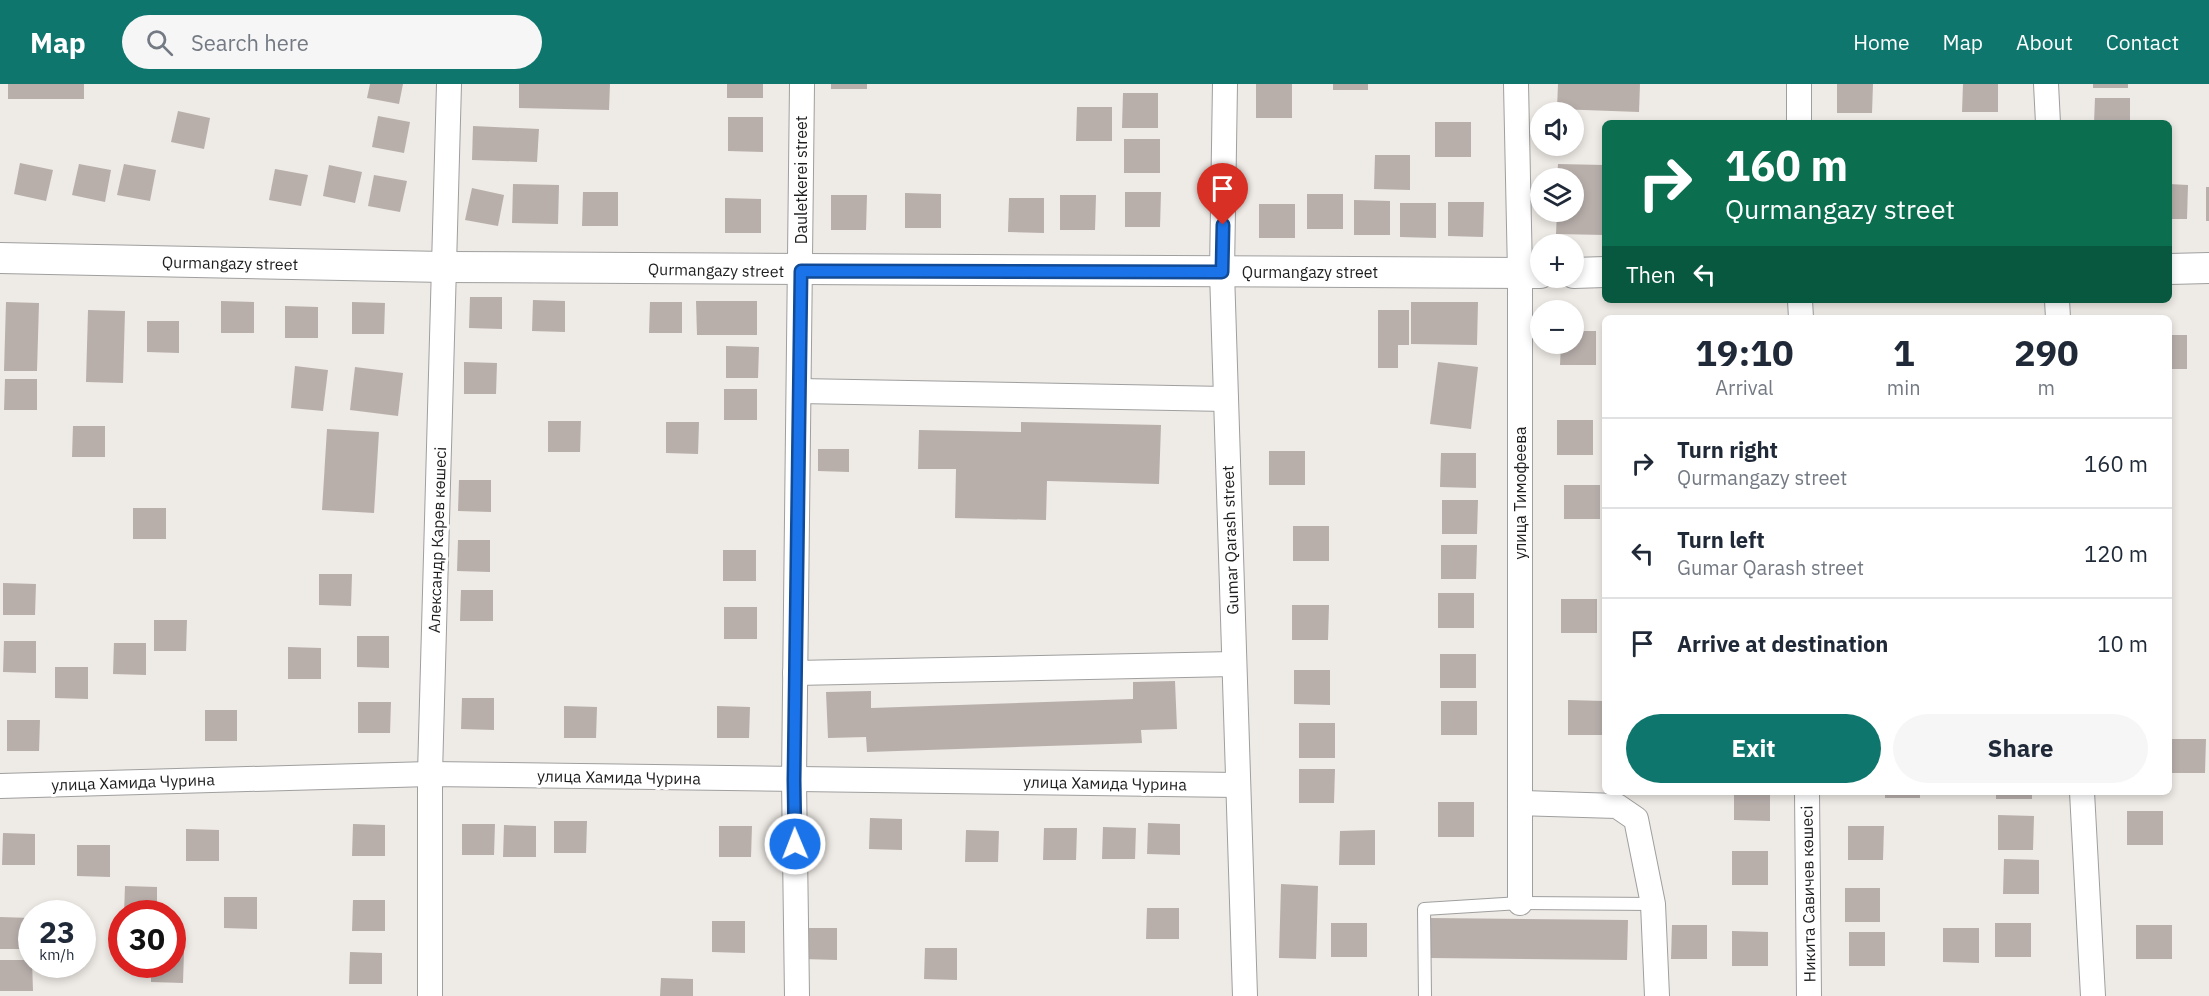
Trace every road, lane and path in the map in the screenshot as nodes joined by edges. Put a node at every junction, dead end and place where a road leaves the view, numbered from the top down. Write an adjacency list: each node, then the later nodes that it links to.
1 (449, 84): 10 (street, Александр Карев көшесі)
2 (802, 84): 13 (street, Dauletkerei street)
3 (1225, 84): 14 (street, Gumar Qarash street)
4 (1516, 84): 16 (street, улица Тимофеева)
5 (1799, 84): 7 (street)
6 (2046, 84): 8 (street)
7 (1799, 120)
8 (2048, 120)
9 (0, 258): 10 (street, Qurmangazy street)
10 (444, 267): 13 (street, Qurmangazy street); 22 (street, Александр Карев көшесі)
11 (2209, 268): 12 (street)
12 (2172, 269)
13 (801, 271): 14 (street, Qurmangazy street); 18 (street, Dauletkerei street)
14 (1222, 272): 16 (street, Qurmangazy street); 19 (street, Gumar Qarash street)
15 (1602, 272): 17 (street)
16 (1530, 273): 28 (street, улица Тимофеева)
17 (1584, 273)
18 (799, 391): 19 (street); 21 (street, Dauletkerei street)
19 (1226, 399): 20 (street, Gumar Qarash street)
20 (1234, 664): 21 (street); 24 (street, Gumar Qarash street)
21 (795, 673): 23 (street, Dauletkerei street)
22 (430, 774): 23 (street, улица Хамида Чурина); 25 (street, улица Хамида Чурина); 31 (street, Александр Карев көшесі)
23 (794, 780): 24 (street, улица Хамида Чурина); 32 (street, Dauletkerei street)
24 (1237, 785): 33 (street, Gumar Qarash street)
25 (0, 786)
26 (1807, 795): 36 (street, Никита Савичев көшесі)
27 (2082, 795): 37 (street)
28 (1520, 804): 29 (street, улица Тимофеева); 30 (street)
29 (1520, 903): 30 (lane); 34 (lane)
30 (1653, 904): 35 (street)
31 (430, 996)
32 (797, 996)
33 (1245, 996)
34 (1425, 996)
35 (1657, 996)
36 (1809, 996)
37 (2093, 996)

